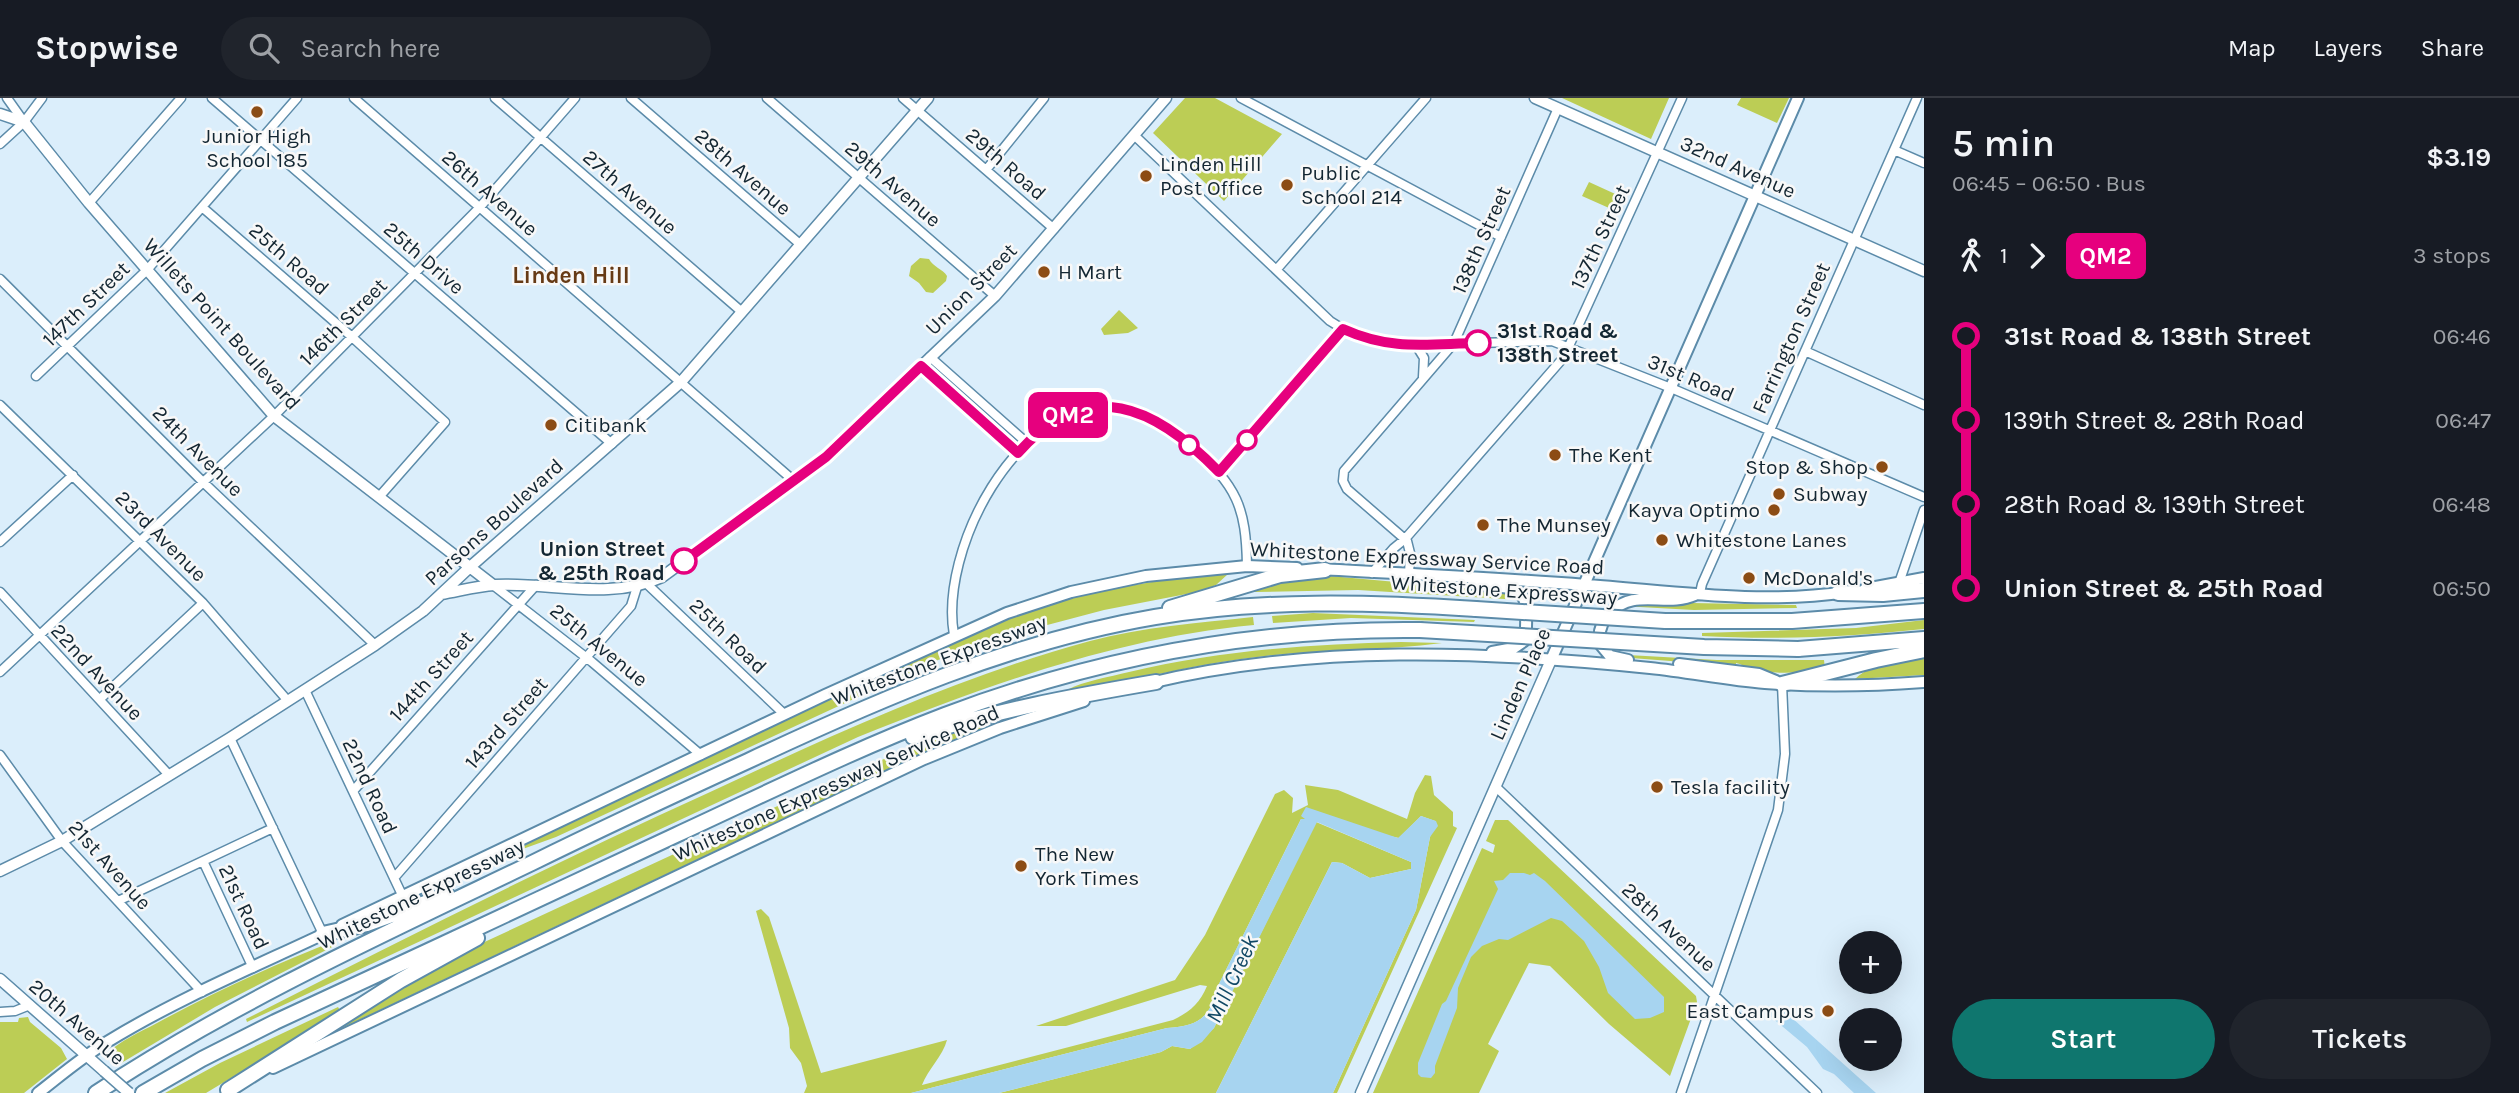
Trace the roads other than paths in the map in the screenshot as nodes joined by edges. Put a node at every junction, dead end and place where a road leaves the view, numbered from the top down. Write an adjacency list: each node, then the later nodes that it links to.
1 (8, 98): 24 (street)
2 (42, 98): 24 (street)
3 (181, 98): 36 (street)
4 (212, 98): 27 (street, 25th Drive)
5 (297, 98): 27 (street, 147th Street)
6 (354, 98): 38 (street, 26th Avenue)
7 (495, 98): 26 (street, 27th Avenue)
8 (575, 98): 26 (street, 146th Street)
9 (631, 98): 42 (street, 28th Avenue)
10 (767, 98): 34 (street, 29th Avenue)
11 (903, 98): 22 (street, 29th Road)
12 (928, 98): 22 (street, Parsons Boulevard)
13 (1044, 98): 33 (street)
14 (1166, 98): 25 (street, Union Street)
15 (1241, 98): 32 (street)
16 (1426, 98): 32 (street)
17 (1535, 98): 21 (street, 32nd Avenue)
18 (1682, 98): 30 (street, 137th Street)
19 (1798, 98): 35 (main road, Linden Place)
20 (1917, 98): 29 (street, Farrington Street)
21 (1558, 108): 30 (street, 32nd Avenue); 40 (street, 138th Street)
22 (918, 110): 33 (street, 29th Road); 34 (street, Parsons Boulevard)
23 (0, 114): 24 (street)
24 (23, 122): 28 (street); 36 (street, Willets Point Boulevard)
25 (1134, 135): 39 (street, Union Street); 43 (street, 31st Road)
26 (541, 138): 38 (street, 146th Street); 49 (street, 27th Avenue)
27 (261, 140): 37 (street, 147th Street); 46 (street, 25th Drive)
28 (0, 144)
29 (1894, 150): 31 (street); 41 (street, Farrington Street)
30 (1658, 153): 35 (street, 32nd Avenue); 55 (street, 137th Street)
31 (1924, 163)
32 (1367, 166): 40 (street); 43 (street)
33 (986, 170): 39 (street, 29th Road)
34 (859, 178): 42 (street, Parsons Boulevard); 48 (street, 29th Avenue)
35 (1755, 197): 41 (street, 32nd Avenue); 62 (main road, Linden Place)
36 (89, 204): 44 (street, Willets Point Boulevard)
37 (202, 207): 44 (street, 147th Street); 51 (street, 25th Road)
38 (480, 207): 46 (street, 146th Street); 61 (street, 26th Avenue)
39 (1054, 229): 48 (street, Union Street)
40 (1501, 237): 52 (street, 138th Street)
41 (1854, 240): 45 (street, 32nd Avenue); 56 (street, Farrington Street)
42 (801, 245): 49 (street, Parsons Boulevard)
43 (1277, 269): 50 (street, 31st Road)
44 (147, 270): 54 (street, 147th Street); 65 (street, Willets Point Boulevard)
45 (1924, 271)
46 (415, 273): 51 (street, 146th Street); 68 (street, 25th Drive)
47 (0, 279): 54 (street, 24th Avenue)
48 (995, 296): 57 (street, Union Street)
49 (743, 312): 61 (street, Parsons Boulevard)
50 (1343, 329): 53 (street, 31st Road); 70 (street)
51 (352, 337): 65 (street, 146th Street); 74 (street, 25th Road)
52 (1454, 343): 53 (street, 31st Road); 55 (street, 31st Road); 60 (street, 138th Street)
53 (1416, 345): 60 (street)
54 (67, 346): 59 (street, 147th Street); 73 (street, 24th Avenue)
55 (1569, 346): 62 (street, 31st Road); 77 (street, 137th Street)
56 (1805, 351): 63 (street); 66 (street, Farrington Street)
57 (930, 357): 58 (street, Union Street); 67 (street)
58 (921, 366): 69 (street); 72 (street, Union Street)
59 (36, 376)
60 (1423, 379): 77 (street, 138th Street)
61 (681, 382): 68 (street, Parsons Boulevard); 72 (street, 26th Avenue)
62 (1671, 388): 66 (street, 31st Road); 88 (main road, Linden Place)
63 (1924, 405)
64 (1, 406): 71 (street, 23rd Avenue)
65 (274, 416): 73 (street, 146th Street); 74 (street, Willets Point Boulevard)
66 (1770, 430): 75 (street, 31st Road); 94 (street, Farrington Street)
67 (1027, 443): 69 (street); 70 (street)
68 (612, 444): 81 (street, Parsons Boulevard)
69 (1018, 453): 102 (street)
70 (1219, 472): 80 (street)
71 (73, 475): 78 (street, 23rd Avenue); 79 (street)
72 (793, 481): 91 (street, Union Street)
73 (203, 482): 78 (street, 146th Street); 104 (street, 24th Avenue)
74 (379, 497): 81 (street, Willets Point Boulevard)
75 (1924, 497)
76 (1924, 510): 87 (street)
77 (1405, 540): 83 (street, 137th Street); 84 (street)
78 (142, 541): 97 (street, 23rd Avenue); 101 (street, 146th Street)
79 (0, 542)
80 (1247, 566): 82 (main road, Whitestone Expressway Service Road); 102 (main road, Whitestone Expressway Service Road)
81 (470, 567): 89 (street, 25th Avenue); 96 (street, Parsons Boulevard)
82 (1325, 570): 83 (main road, Whitestone Expressway Service Road); 100 (highway)
83 (1372, 573): 84 (main road, Whitestone Expressway Service Road)
84 (1409, 575): 85 (main road, Whitestone Expressway Service Road)
85 (1444, 577): 88 (main road, Whitestone Expressway Service Road); 106 (main road)
86 (1924, 578): 87 (main road, Whitestone Expressway Service Road)
87 (1899, 583): 95 (main road, Whitestone Expressway Service Road)
88 (1584, 584): 94 (main road, Whitestone Expressway Service Road); 108 (main road, Linden Place)
89 (493, 585): 90 (street); 96 (street); 98 (street, 25th Avenue)
90 (537, 585): 91 (street); 98 (street, 144th Street)
91 (642, 585): 107 (street, 143rd Street); 116 (street, 25th Road)
92 (1924, 590): 95 (highway)
93 (0, 592): 101 (street, 22nd Avenue)
94 (1700, 593): 95 (main road, Whitestone Expressway Service Road); 112 (main road)
95 (1838, 593)
96 (441, 594): 104 (street, Parsons Boulevard)
97 (203, 603): 114 (street); 115 (street, 23rd Avenue)
98 (519, 604): 107 (street, 25th Avenue); 123 (street, 144th Street)
99 (1924, 608): 100 (highway, Whitestone Expressway, bridge)
100 (1088, 631): 124 (highway, Whitestone Expressway)
101 (40, 635): 109 (street, 146th Street); 114 (street, 22nd Avenue)
102 (954, 635): 116 (main road, Whitestone Expressway Service Road)
103 (1924, 639): 120 (highway, Whitestone Expressway, bridge)
104 (375, 645): 113 (street, Parsons Boulevard)
105 (1924, 650): 112 (highway)
106 (1468, 655): 108 (main road, Whitestone Expressway Service Road); 110 (main road, Whitestone Expressway Service Road)
107 (586, 658): 119 (street, 25th Avenue); 130 (street, 143rd Street)
108 (1551, 660): 112 (main road, Whitestone Expressway Service Road); 122 (street, Linden Place)
109 (0, 672)
110 (1156, 682): 120 (highway); 141 (main road, Whitestone Expressway Service Road)
111 (1924, 682): 112 (main road, Whitestone Expressway Service Road)
112 (1782, 684): 137 (street)
113 (305, 690): 115 (street, Parsons Boulevard); 123 (street, 22nd Road)
114 (100, 699): 121 (street, 22nd Avenue)
115 (288, 701): 117 (street, Parsons Boulevard)
116 (784, 714): 119 (main road, Whitestone Expressway Service Road)
117 (230, 738): 121 (street, Parsons Boulevard); 125 (street)
118 (0, 755): 126 (street, 21st Avenue)
119 (701, 755): 131 (main road, Whitestone Expressway Service Road)
120 (822, 768): 127 (highway, Whitestone Expressway)
121 (169, 775): 126 (street, Parsons Boulevard)
122 (1496, 787): 137 (street, 28th Avenue); 146 (street, Linden Place)
123 (353, 791): 130 (street, 22nd Road)
124 (618, 821): 133 (highway); 143 (highway, Whitestone Expressway)
125 (273, 828): 128 (street); 133 (street)
126 (62, 841): 129 (street, Parsons Boulevard); 132 (street, 21st Avenue)
127 (636, 854): 141 (highway); 145 (highway, Whitestone Expressway)
128 (203, 861): 132 (street); 134 (street, 21st Road)
129 (0, 871)
130 (394, 878): 131 (street, 22nd Road)
131 (402, 897): 133 (main road, Whitestone Expressway Service Road)
132 (118, 901): 136 (street, 21st Avenue)
133 (323, 934): 134 (main road, Whitestone Expressway Service Road)
134 (253, 968): 136 (main road, Whitestone Expressway Service Road)
135 (0, 979): 138 (street, 20th Avenue)
136 (202, 992): 140 (main road, Whitestone Expressway Service Road)
137 (1714, 995): 147 (street); 148 (street, 28th Avenue)
138 (30, 1005): 139 (street); 140 (street, 20th Avenue)
139 (0, 1012)
140 (87, 1056): 142 (main road, Whitestone Expressway Service Road); 144 (street, 20th Avenue, bridge)
141 (225, 1092)
142 (38, 1093)
143 (96, 1093)
144 (129, 1093)
145 (143, 1093)
146 (1361, 1093)
147 (1681, 1093)
148 (1817, 1093)

